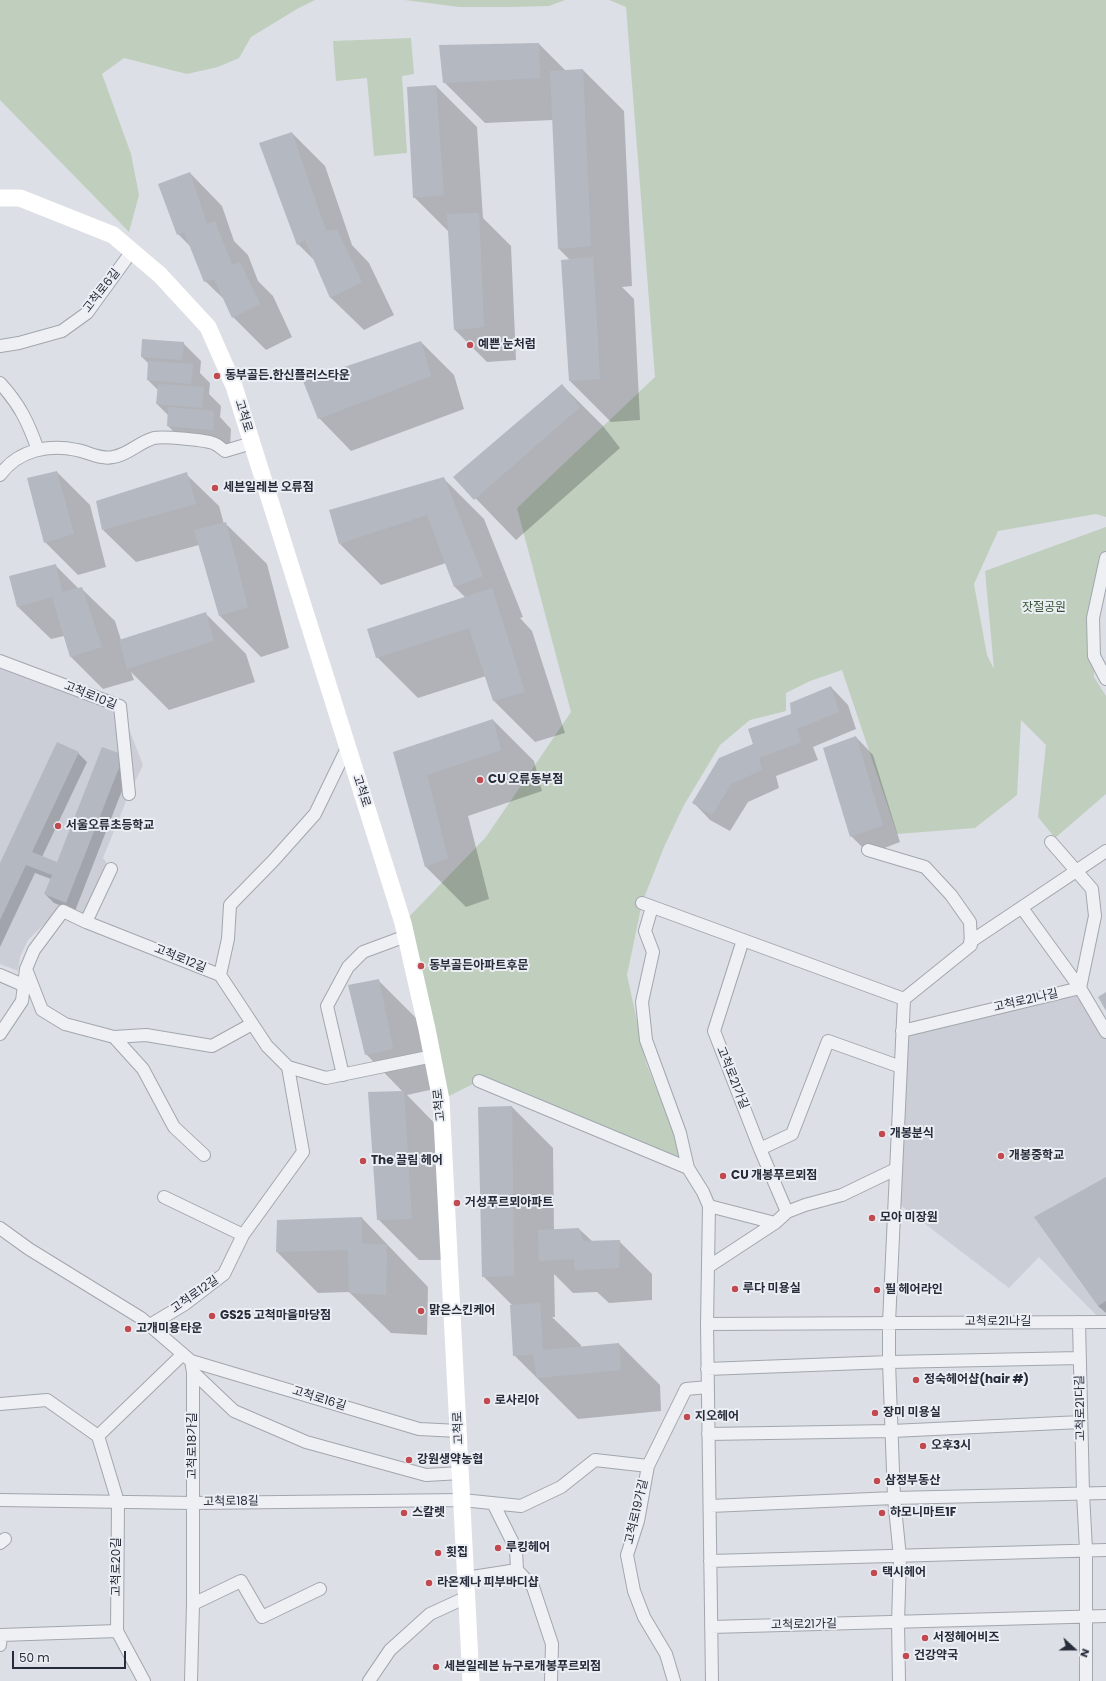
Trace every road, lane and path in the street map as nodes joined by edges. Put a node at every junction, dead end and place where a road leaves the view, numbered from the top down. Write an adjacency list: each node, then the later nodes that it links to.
1 (0, 198): 2 (main road, 고척로)
2 (132, 251): 3 (street, 고척로6길); 5 (main road, 고척로)
3 (0, 346)
4 (0, 383): 6 (street)
5 (252, 443): 6 (street); 11 (main road, 고척로)
6 (38, 450): 7 (street)
7 (0, 475)
8 (1106, 558): 10 (street)
9 (0, 661): 12 (street, 고척로10길)
10 (1106, 679)
11 (347, 748): 20 (main road, 고척로); 25 (street, 고척로)
12 (129, 794)
13 (1051, 842): 17 (street)
14 (868, 850): 22 (street)
15 (1106, 851): 17 (street)
16 (112, 869): 19 (street)
17 (1076, 872): 18 (street); 27 (street)
18 (1022, 908): 22 (street); 27 (street, 고척로21나길)
19 (86, 922): 23 (street, 고척로12길); 25 (street, 고척로12길)
20 (406, 936): 34 (main road, 고척로); 37 (street)
21 (743, 940): 28 (street); 39 (street, 고척로21가길); 41 (street)
22 (970, 942): 28 (street)
23 (26, 969): 26 (street, 고척로12길); 33 (street)
24 (0, 975): 26 (street)
25 (220, 975): 29 (street, 고척로12길)
26 (23, 985): 32 (street)
27 (1080, 988): 30 (street, 고척로21나길); 31 (street, 고척로21나길)
28 (904, 999): 30 (street)
29 (252, 1024): 33 (street); 36 (street, 고척로12길)
30 (902, 1031): 35 (street)
31 (1106, 1032)
32 (0, 1034)
33 (114, 1037): 40 (street)
34 (433, 1056): 37 (street); 62 (main road, 고척로)
35 (901, 1067): 39 (street); 42 (street)
36 (288, 1068): 37 (street); 48 (street, 고척로12길)
37 (343, 1075)
38 (479, 1081): 41 (street)
39 (760, 1149): 45 (street, 고척로21가길)
40 (204, 1155)
41 (688, 1168): 44 (street)
42 (896, 1169): 45 (street); 52 (street)
43 (164, 1197): 48 (street)
44 (709, 1206): 46 (street); 49 (street)
45 (788, 1212): 46 (street)
46 (775, 1224): 49 (street)
47 (0, 1228): 54 (street, 고척로16길)
48 (243, 1235): 54 (street, 고척로12길)
49 (708, 1268): 53 (street)
50 (1080, 1322): 51 (street, 고척로21나길); 52 (street, 고척로21나길); 55 (street, 고척로21다길)
51 (1106, 1322)
52 (889, 1323): 53 (street); 56 (street)
53 (706, 1324): 58 (street)
54 (150, 1325): 57 (street, 고척로16길)
55 (1080, 1358): 56 (street); 61 (street, 고척로21다길)
56 (889, 1362): 58 (street); 63 (street)
57 (189, 1363): 62 (street, 고척로16길); 65 (street); 67 (street); 74 (street, 고척로18가길)
58 (707, 1369): 59 (street)
59 (708, 1387): 64 (street); 66 (street, 고척로19가길)
60 (0, 1404): 65 (street)
61 (1082, 1422): 63 (street); 68 (street, 고척로21다길)
62 (459, 1431): 67 (main road, 고척로)
63 (892, 1431): 64 (street); 70 (street)
64 (708, 1434): 76 (street)
65 (98, 1436): 73 (street, 고척로20길)
66 (648, 1466): 75 (street); 97 (street, 고척로19가길)
67 (461, 1473): 72 (main road, 고척로)
68 (1083, 1493): 69 (street); 70 (street); 77 (street, 고척로21다길)
69 (1106, 1493)
70 (894, 1498): 76 (street); 79 (street)
71 (0, 1500): 73 (street, 고척로18길)
72 (462, 1500): 74 (street, 고척로18길); 75 (street); 82 (main road, 고척로)
73 (118, 1502): 74 (street, 고척로18길); 90 (street, 고척로20길)
74 (193, 1503): 85 (street, 고척로18가길)
75 (493, 1503): 81 (street)
76 (710, 1506): 80 (street)
77 (1086, 1550): 78 (street); 79 (street); 86 (street, 고척로21다길)
78 (1106, 1550)
79 (900, 1557): 80 (street); 88 (street)
80 (710, 1561): 89 (street)
81 (517, 1570): 82 (street); 96 (street)
82 (466, 1578): 84 (main road, 고척로)
83 (320, 1589): 85 (street)
84 (467, 1597): 94 (street); 95 (main road, 고척로)
85 (193, 1604): 93 (street, 고척로18가길)
86 (1085, 1616): 87 (street); 88 (street); 100 (street, 고척로21다길)
87 (1106, 1616)
88 (898, 1622): 89 (street, 고척로21가길); 99 (street)
89 (711, 1627): 98 (street)
90 (117, 1631): 91 (street); 92 (street, 고척로20길)
91 (0, 1645)
92 (144, 1681)
93 (191, 1681)
94 (369, 1681)
95 (471, 1681)
96 (551, 1681)
97 (674, 1681)
98 (712, 1681)
99 (899, 1681)
100 (1086, 1681)

